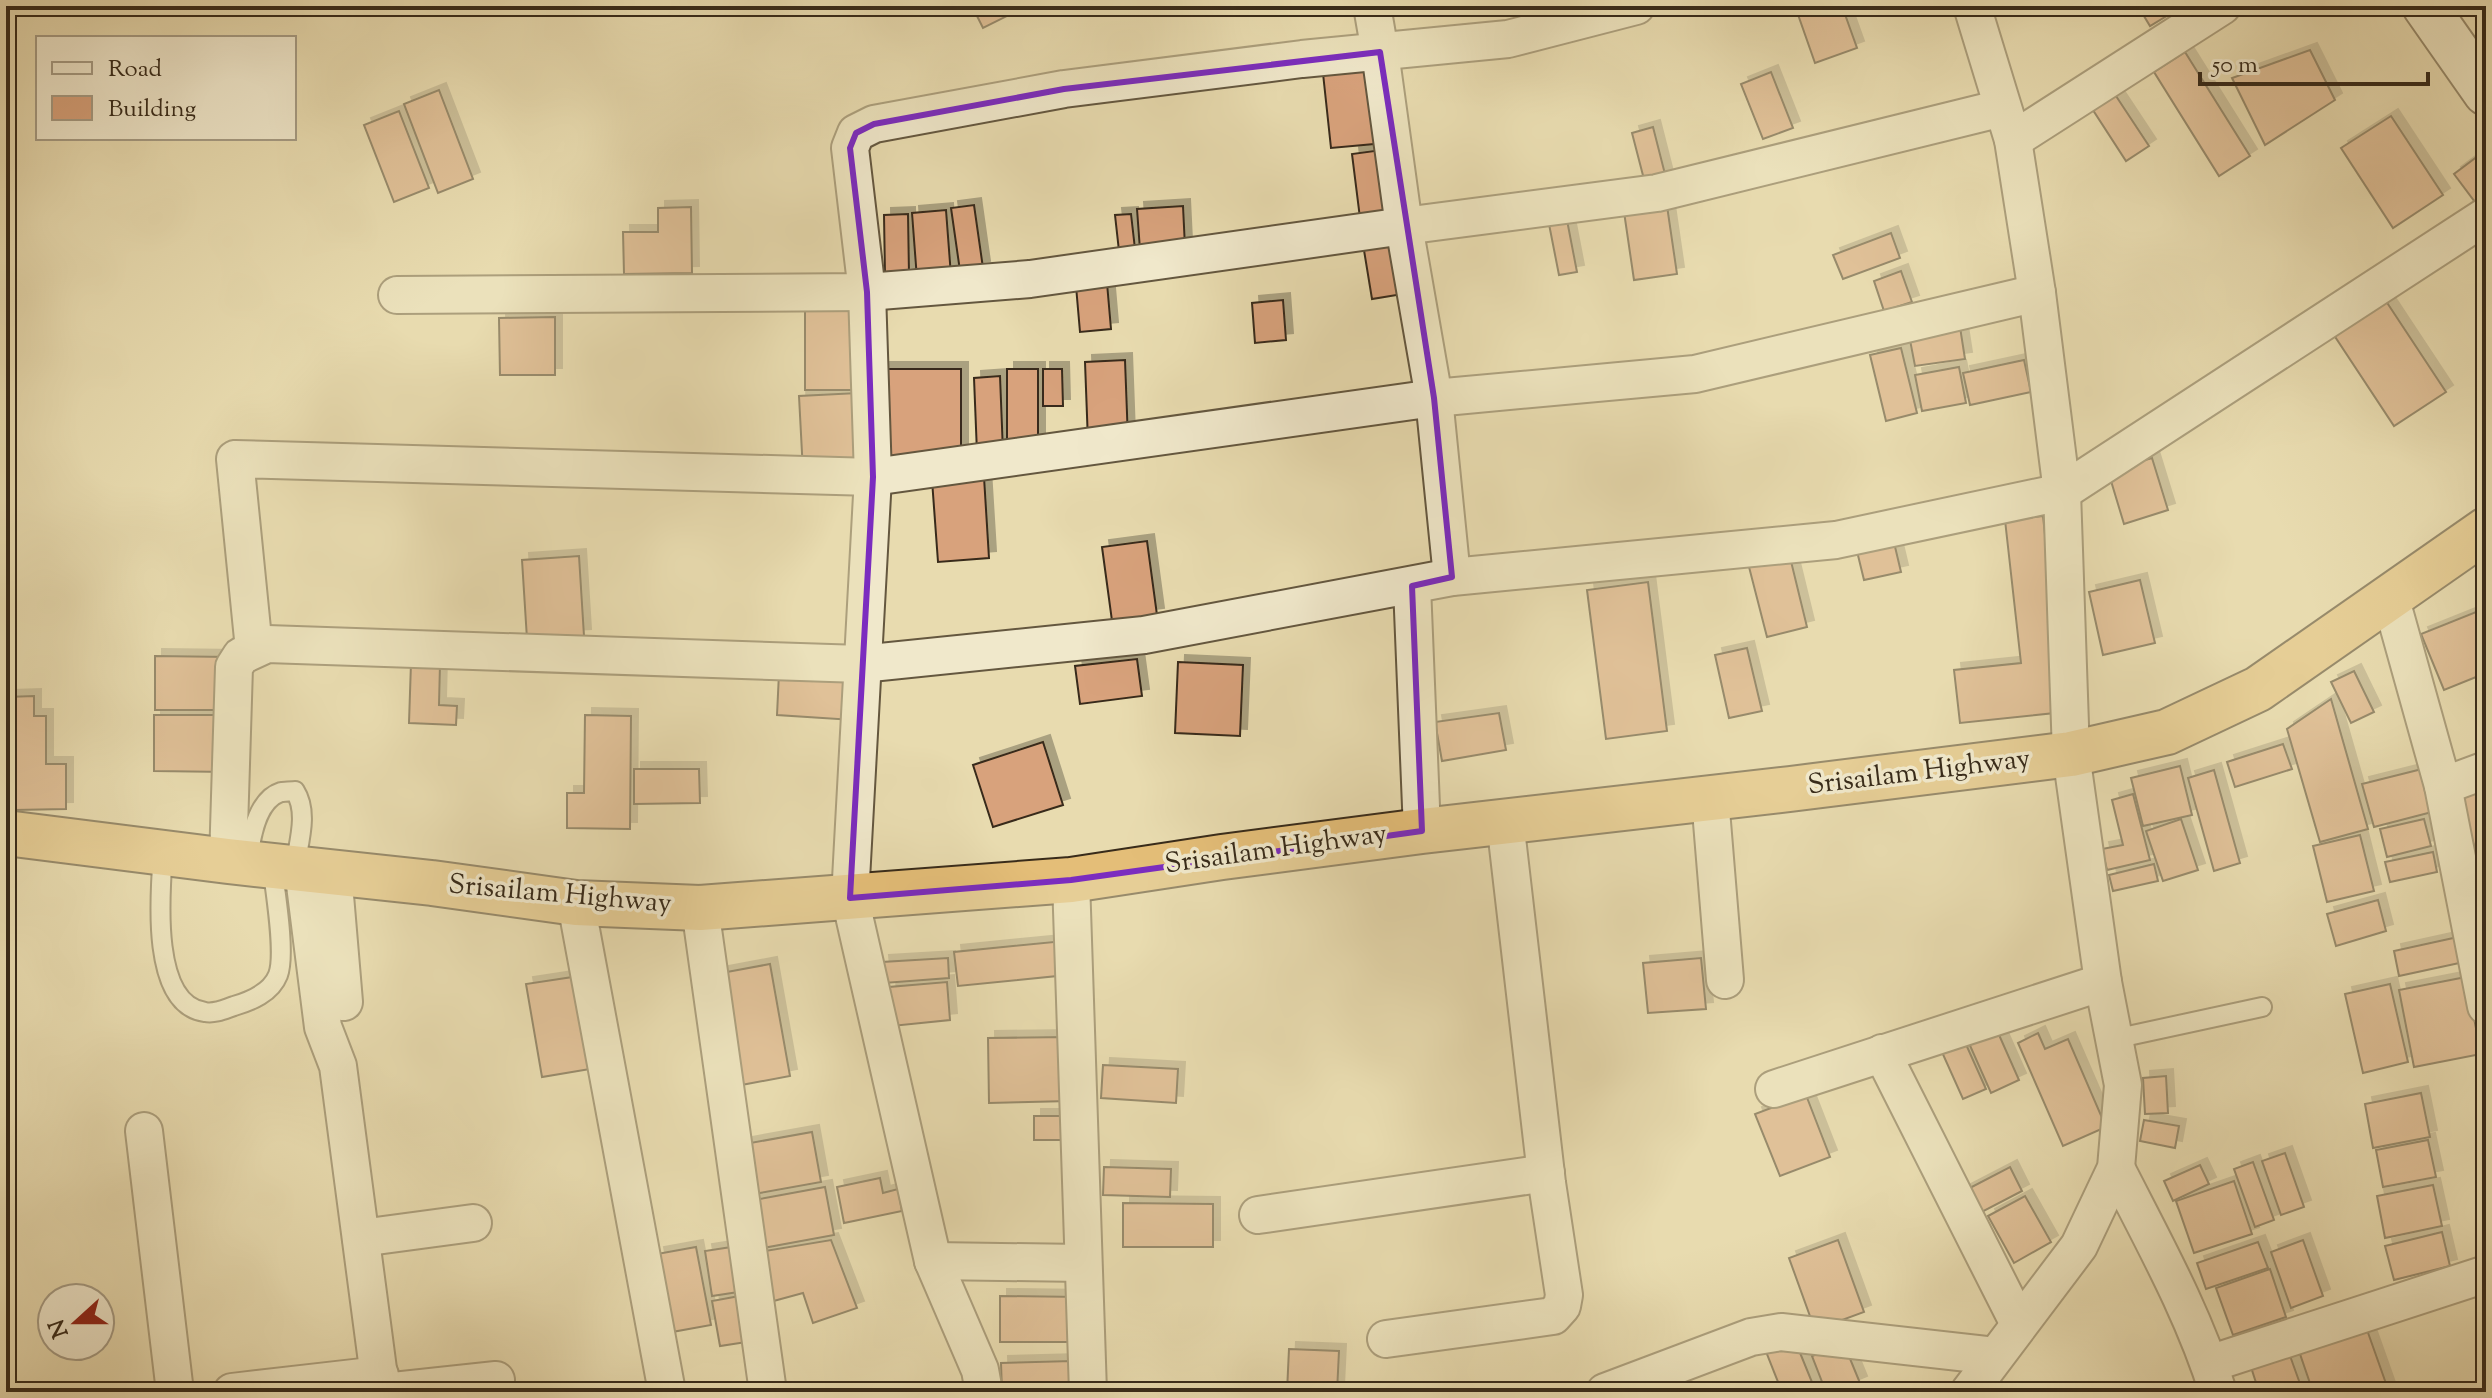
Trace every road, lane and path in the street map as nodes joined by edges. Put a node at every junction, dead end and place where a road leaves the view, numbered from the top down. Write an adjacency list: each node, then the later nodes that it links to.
1 (1372, 6): 6 (street)
2 (1636, 6): 6 (street)
3 (1972, 6): 8 (street)
4 (2222, 6): 8 (street)
5 (2425, 6): 7 (street)
6 (1380, 52): 10 (street); 11 (street)
7 (2486, 93)
8 (2008, 124): 10 (street); 12 (street)
9 (2486, 216): 16 (street)
10 (1404, 226): 11 (street); 14 (street)
11 (867, 292): 13 (street); 15 (street)
12 (2037, 293): 14 (street); 16 (street)
13 (397, 295)
14 (1434, 398): 15 (street); 18 (street)
15 (873, 477): 21 (street); 22 (street)
16 (2062, 492): 18 (street); 23 (street)
17 (2486, 530): 20 (highway, Srisailam Highway)
18 (1452, 577): 19 (street)
19 (1412, 586): 22 (street); 28 (street)
20 (2390, 596): 23 (highway, Srisailam Highway); 25 (street)
21 (254, 649): 22 (street); 31 (street)
22 (861, 664): 33 (street)
23 (2071, 754): 26 (highway, Srisailam Highway); 38 (street)
24 (2486, 770): 25 (street)
25 (2443, 786): 36 (street)
26 (1710, 798): 27 (highway, Srisailam Highway); 37 (street)
27 (1505, 821): 28 (highway, Srisailam Highway); 46 (street)
28 (1422, 831): 32 (highway, Srisailam Highway)
29 (6, 833): 30 (highway, Srisailam Highway)
30 (163, 853): 31 (highway, Srisailam Highway); 31 (lane)
31 (280, 866): 34 (highway, Srisailam Highway); 49 (street)
32 (1071, 880): 33 (highway, Srisailam Highway); 51 (street)
33 (850, 898): 35 (highway, Srisailam Highway); 50 (street)
34 (576, 903): 35 (highway, Srisailam Highway); 61 (street)
35 (700, 908): 62 (street)
36 (2478, 924): 39 (street)
37 (1725, 980)
38 (2103, 982): 41 (street); 42 (street)
39 (2486, 1006)
40 (2262, 1007): 41 (lane)
41 (2114, 1039): 45 (street)
42 (1882, 1053): 43 (street); 53 (street)
43 (1774, 1089)
44 (144, 1131): 59 (street)
45 (2116, 1168): 53 (street); 56 (street)
46 (1546, 1173): 47 (street); 54 (street)
47 (1258, 1215)
48 (473, 1223): 49 (street)
49 (361, 1238): 58 (street)
50 (933, 1261): 51 (street); 63 (street)
51 (1083, 1263): 64 (street)
52 (2486, 1274): 56 (street)
53 (2019, 1324): 55 (street)
54 (1386, 1339)
55 (1995, 1356): 65 (street); 66 (street)
56 (2213, 1378)
57 (496, 1380): 58 (street)
58 (382, 1386): 60 (street)
59 (175, 1392)
60 (232, 1392)
61 (667, 1392)
62 (768, 1392)
63 (984, 1392)
64 (1088, 1392)
65 (1605, 1392)
66 (1969, 1392)

